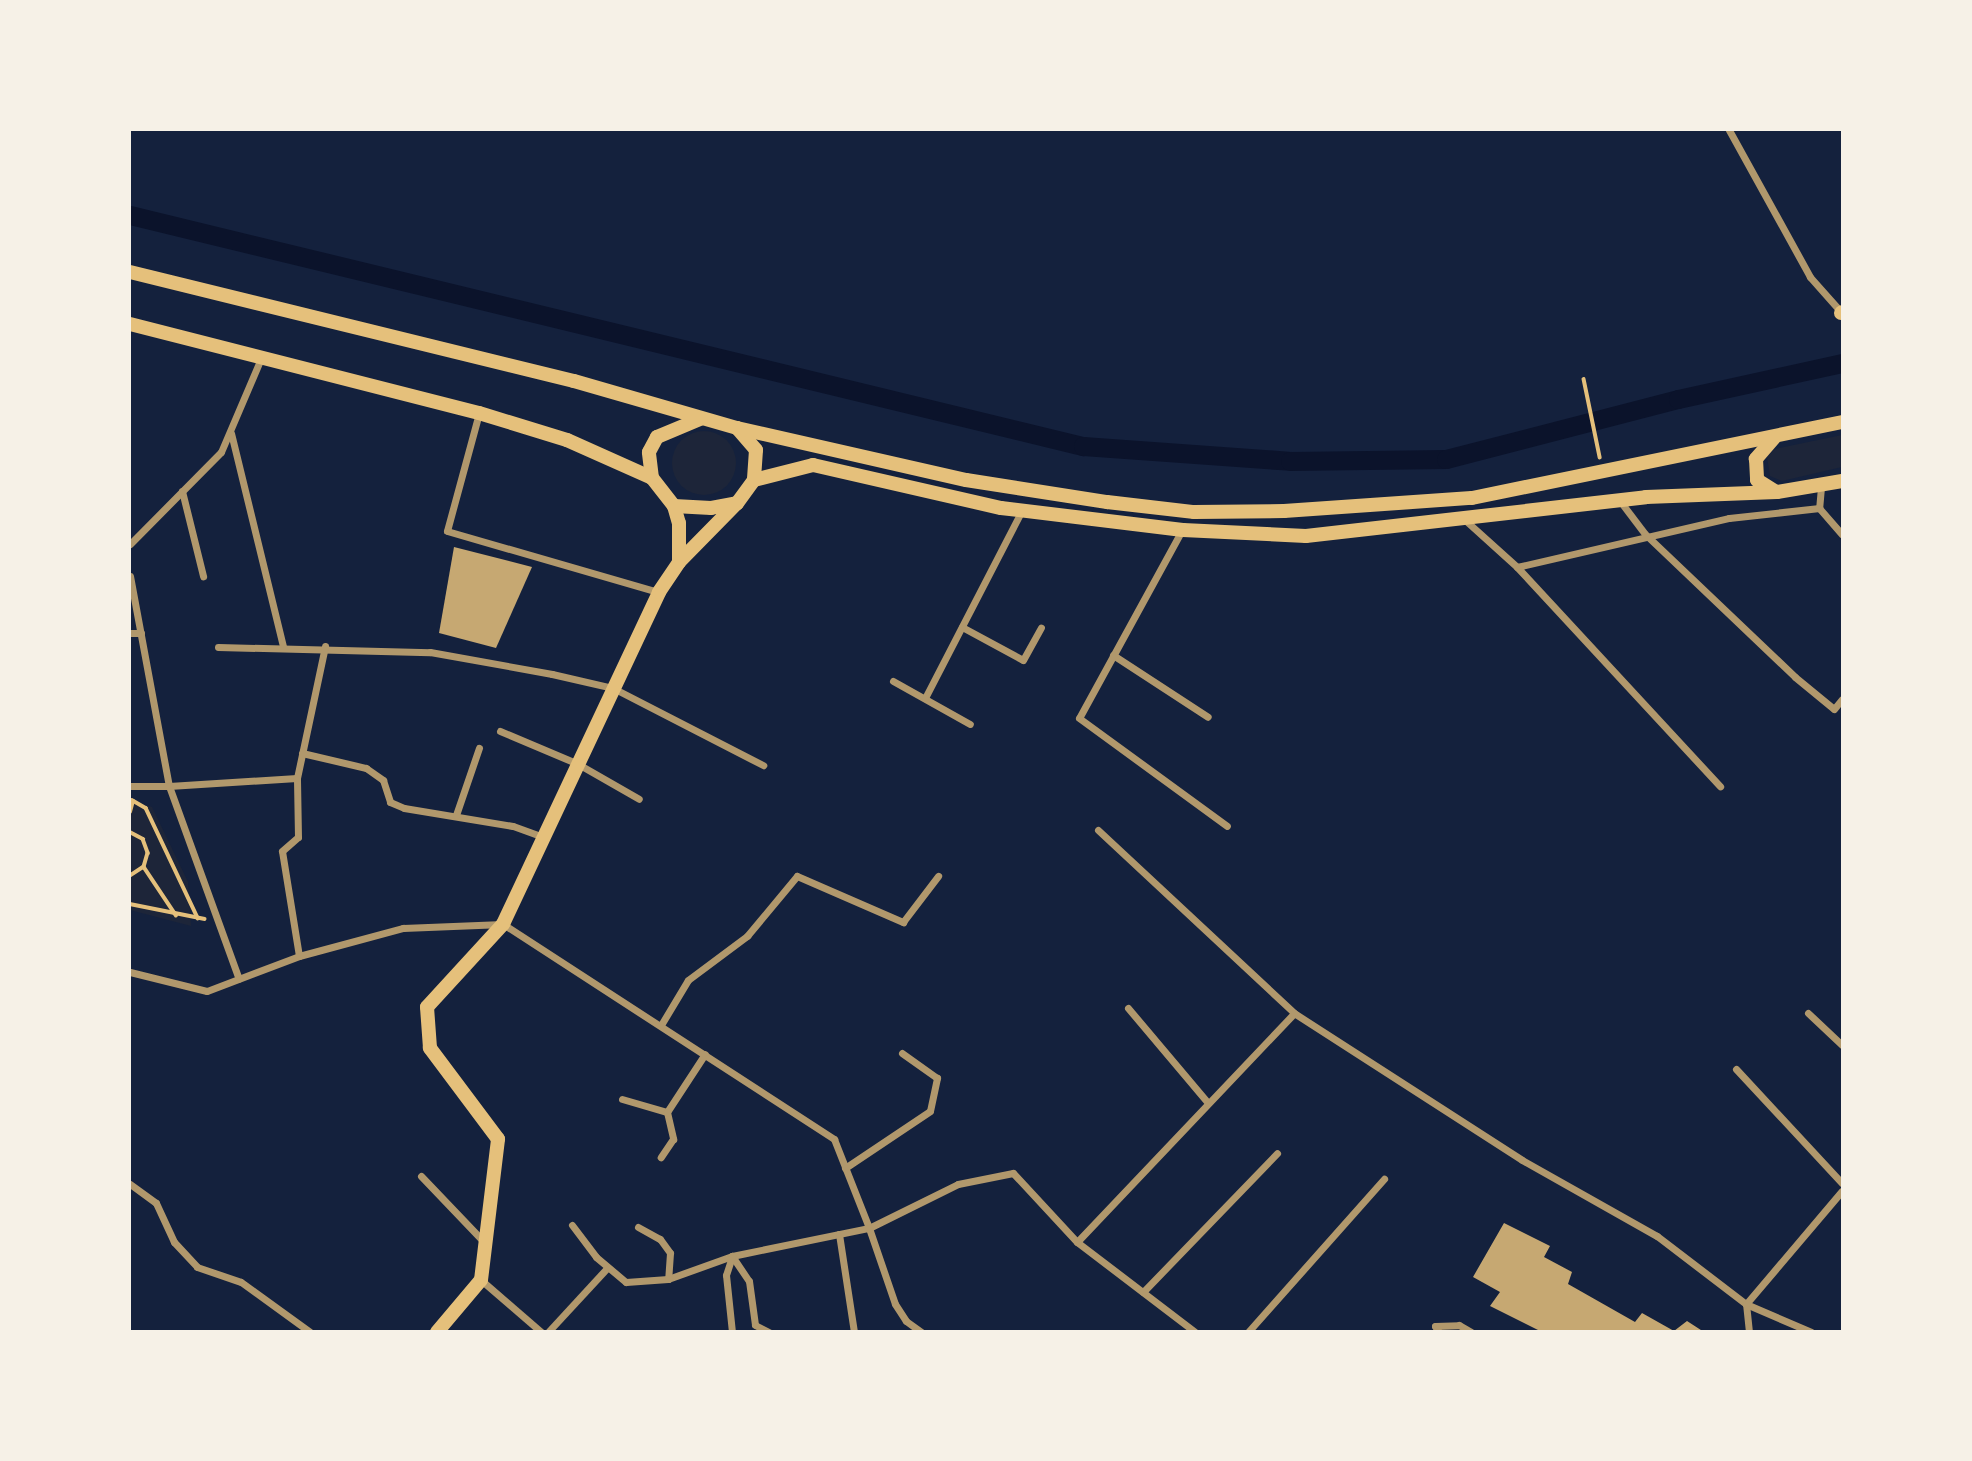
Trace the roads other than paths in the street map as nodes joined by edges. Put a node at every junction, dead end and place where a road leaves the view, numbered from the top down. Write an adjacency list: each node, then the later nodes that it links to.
1 (1730, 130): 3 (street)
2 (130, 272): 7 (main road)
3 (1842, 313)
4 (130, 324): 5 (main road)
5 (261, 358): 6 (main road); 10 (street)
6 (479, 413): 12 (main road); 32 (street)
7 (699, 419): 9 (main road); 12 (main road)
8 (1843, 422): 11 (main road)
9 (737, 428): 11 (main road); 13 (main road)
10 (230, 432): 16 (street); 37 (street)
11 (1774, 438): 17 (main road)
12 (652, 478): 20 (main road)
13 (754, 480): 19 (main road); 22 (main road)
14 (1843, 481): 15 (main road)
15 (1821, 487): 17 (main road); 21 (street)
16 (182, 491): 27 (street); 31 (street)
17 (1777, 492): 18 (main road)
18 (1620, 501): 23 (main road); 25 (street)
19 (737, 503): 20 (main road); 28 (main road)
20 (674, 506): 28 (main road)
21 (1819, 508): 25 (street); 26 (street)
22 (1022, 510): 24 (main road); 33 (street)
23 (1465, 520): 24 (main road); 29 (street)
24 (1183, 530): 40 (street)
25 (1645, 534): 29 (street); 44 (street)
26 (1843, 534)
27 (130, 544)
28 (679, 562): 32 (main road)
29 (1517, 567): 55 (street)
30 (130, 576): 36 (street)
31 (203, 576)
32 (659, 592): 42 (main road)
33 (962, 627): 34 (street); 43 (street)
34 (1041, 628)
35 (130, 633): 36 (street)
36 (141, 633): 54 (street)
37 (283, 646): 38 (street); 39 (street)
38 (325, 646): 42 (street); 49 (street)
39 (218, 647)
40 (1113, 655): 45 (street); 58 (street)
41 (893, 681): 43 (street)
42 (613, 688): 50 (main road); 51 (street)
43 (925, 698): 46 (street)
44 (1843, 699)
45 (1208, 717)
46 (970, 724)
47 (500, 732): 50 (street)
48 (479, 748): 57 (street)
49 (302, 753): 52 (street); 57 (street)
50 (578, 764): 56 (street); 60 (main road)
51 (764, 765)
52 (297, 778): 54 (street); 63 (street)
53 (130, 786): 54 (street)
54 (169, 786): 65 (street)
55 (1720, 786)
56 (639, 799)
57 (456, 815): 60 (street)
58 (1227, 826)
59 (1098, 830): 67 (street)
60 (544, 837): 62 (main road)
61 (938, 876): 69 (street)
62 (503, 924): 63 (street); 69 (street); 90 (main road)
63 (299, 956): 65 (street)
64 (130, 972): 65 (street)
65 (239, 979)
66 (1128, 1008): 75 (street)
67 (1294, 1013): 75 (street); 96 (street)
68 (1808, 1013): 70 (street)
69 (661, 1025): 72 (street)
70 (1843, 1045)
71 (902, 1053): 79 (street)
72 (705, 1054): 76 (street); 79 (street)
73 (1736, 1069): 82 (street)
74 (622, 1100): 76 (street)
75 (1208, 1103): 89 (street)
76 (667, 1112): 78 (street)
77 (1277, 1153): 95 (street)
78 (661, 1157)
79 (845, 1168): 87 (street)
80 (421, 1176): 90 (street)
81 (1384, 1180): 106 (street)
82 (1843, 1183)
83 (130, 1184): 97 (street)
84 (1843, 1191): 96 (street)
85 (572, 1225): 92 (street)
86 (638, 1227): 93 (street)
87 (869, 1228): 88 (street); 89 (street); 104 (street)
88 (839, 1234): 91 (street); 103 (street)
89 (1077, 1242): 95 (street)
90 (489, 1247): 94 (main road)
91 (732, 1256): 93 (street); 101 (street); 102 (street)
92 (608, 1267): 93 (street); 100 (street)
93 (667, 1279)
94 (481, 1280): 98 (main road); 99 (street)
95 (1143, 1292): 105 (street)
96 (1746, 1304): 109 (street); 110 (street)
97 (310, 1332)
98 (437, 1332)
99 (541, 1332)
100 (548, 1332)
101 (732, 1332)
102 (769, 1332)
103 (854, 1332)
104 (921, 1332)
105 (1195, 1332)
106 (1248, 1332)
107 (1439, 1332): 108 (street)
108 (1471, 1332)
109 (1749, 1332)
110 (1811, 1332)

